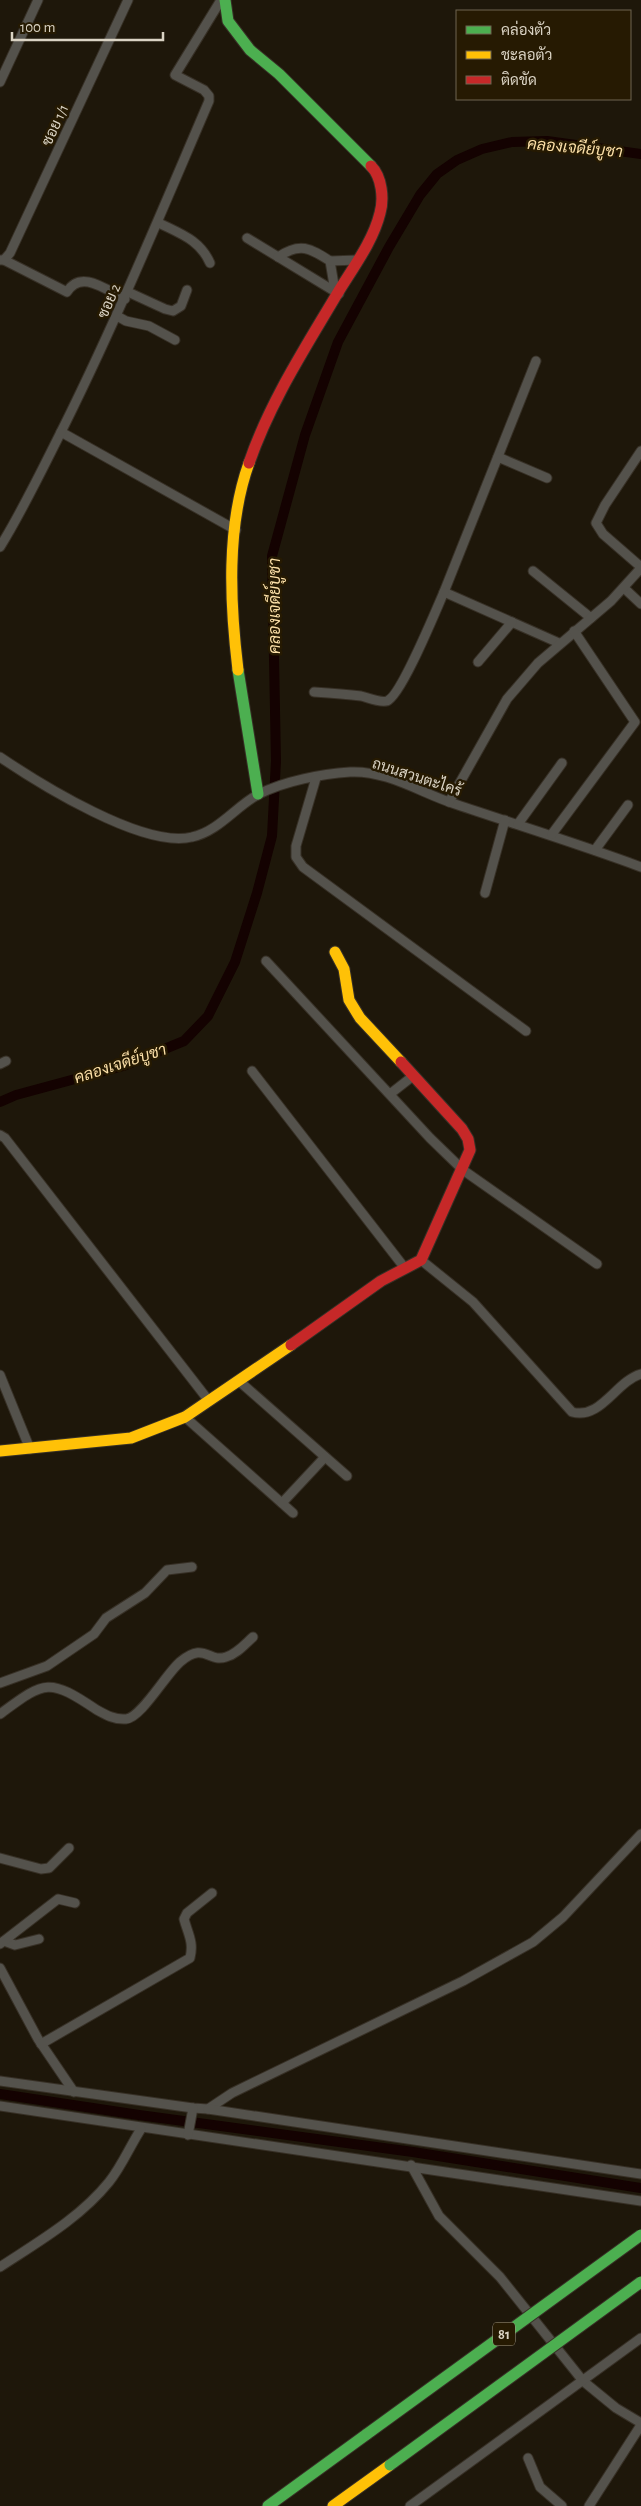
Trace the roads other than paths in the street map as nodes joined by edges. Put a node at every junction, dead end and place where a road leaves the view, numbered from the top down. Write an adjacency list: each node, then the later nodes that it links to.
1 (38, 0): 5 (street)
2 (128, 0): 9 (street, ซอย 1/1)
3 (221, 0): 6 (street, ซอย 2)
4 (225, 0): 10 (main road)
5 (0, 82)
6 (158, 223): 12 (street); 15 (street, ซอย 2)
7 (248, 238): 8 (street)
8 (278, 256): 11 (street); 14 (street)
9 (2, 260): 15 (street)
10 (357, 260): 11 (street); 14 (main road)
11 (330, 261): 14 (street)
12 (210, 264)
13 (187, 290): 15 (street)
14 (337, 292): 23 (main road)
15 (126, 296): 16 (street, ซอย 2)
16 (117, 316): 17 (street); 19 (street, ซอย 2)
17 (175, 340)
18 (536, 361): 21 (street)
19 (61, 432): 23 (street); 24 (street, ซอย 2)
20 (641, 451): 26 (street)
21 (498, 457): 22 (street); 29 (street)
22 (548, 478)
23 (236, 530): 41 (main road)
24 (3, 535): 25 (street, ซอย 2)
25 (0, 548)
26 (641, 568): 28 (street)
27 (533, 571): 31 (street)
28 (624, 588): 30 (street); 31 (street)
29 (444, 592): 32 (street); 36 (street)
30 (641, 604)
31 (591, 618): 33 (street)
32 (512, 622): 34 (street); 35 (street)
33 (574, 631): 34 (street); 37 (street)
34 (559, 644): 42 (street)
35 (478, 662)
36 (314, 692)
37 (638, 719): 46 (street)
38 (0, 758): 41 (street, ถนนสวนตะไคร้)
39 (562, 763): 45 (street)
40 (316, 778): 41 (street, ถนนสวนตะไคร้); 42 (street, ถนนสวนตะไคร้); 52 (street)
41 (264, 792)
42 (449, 802): 44 (street, ถนนสวนตะไคร้)
43 (628, 804): 47 (street)
44 (505, 820): 45 (street, ถนนสวนตะไคร้); 49 (street)
45 (518, 824): 46 (street, ถนนสวนตะไคร้)
46 (552, 834): 47 (street, ถนนสวนตะไคร้)
47 (595, 850): 48 (street, ถนนสวนตะไคร้)
48 (641, 867)
49 (485, 893)
50 (335, 952): 54 (main road)
51 (266, 961): 55 (street)
52 (526, 1031)
53 (252, 1071): 60 (street)
54 (413, 1076): 55 (street); 57 (main road)
55 (390, 1094): 57 (street)
56 (0, 1136): 64 (street)
57 (463, 1170): 58 (main road); 59 (street)
58 (421, 1260): 60 (main road); 61 (street)
59 (597, 1264)
60 (404, 1267): 63 (main road)
61 (641, 1374)
62 (0, 1376): 66 (street)
63 (239, 1381): 64 (main road); 68 (street)
64 (209, 1401): 65 (main road)
65 (185, 1417): 66 (main road); 70 (street)
66 (30, 1449): 67 (main road)
67 (0, 1451)
68 (325, 1457): 69 (street); 70 (street)
69 (347, 1476)
70 (282, 1503): 71 (street)
71 (293, 1513)
72 (192, 1567): 74 (street)
73 (253, 1637): 75 (street)
74 (0, 1683)
75 (0, 1714)
76 (641, 1834): 88 (street)
77 (69, 1848): 78 (street)
78 (0, 1858)
79 (212, 1893): 84 (street)
80 (75, 1903): 82 (street)
81 (39, 1939): 82 (street)
82 (2, 1942)
83 (0, 1968): 84 (street)
84 (41, 2044): 86 (street)
85 (0, 2081): 86 (street)
86 (74, 2092): 89 (street)
87 (0, 2106): 90 (street)
88 (208, 2109): 89 (street); 93 (street)
89 (192, 2111): 91 (street)
90 (140, 2129): 91 (street); 96 (street)
91 (188, 2131): 92 (street)
92 (411, 2165): 94 (street); 99 (street)
93 (641, 2174)
94 (641, 2201)
95 (641, 2235): 102 (main road, 81, bridge)
96 (0, 2266)
97 (641, 2282): 103 (main road, bridge)
98 (641, 2338): 99 (street)
99 (583, 2380): 100 (street); 104 (street)
100 (641, 2424): 106 (street)
101 (528, 2458): 105 (street)
102 (268, 2506)
103 (333, 2506)
104 (410, 2506)
105 (562, 2506)
106 (589, 2506)

